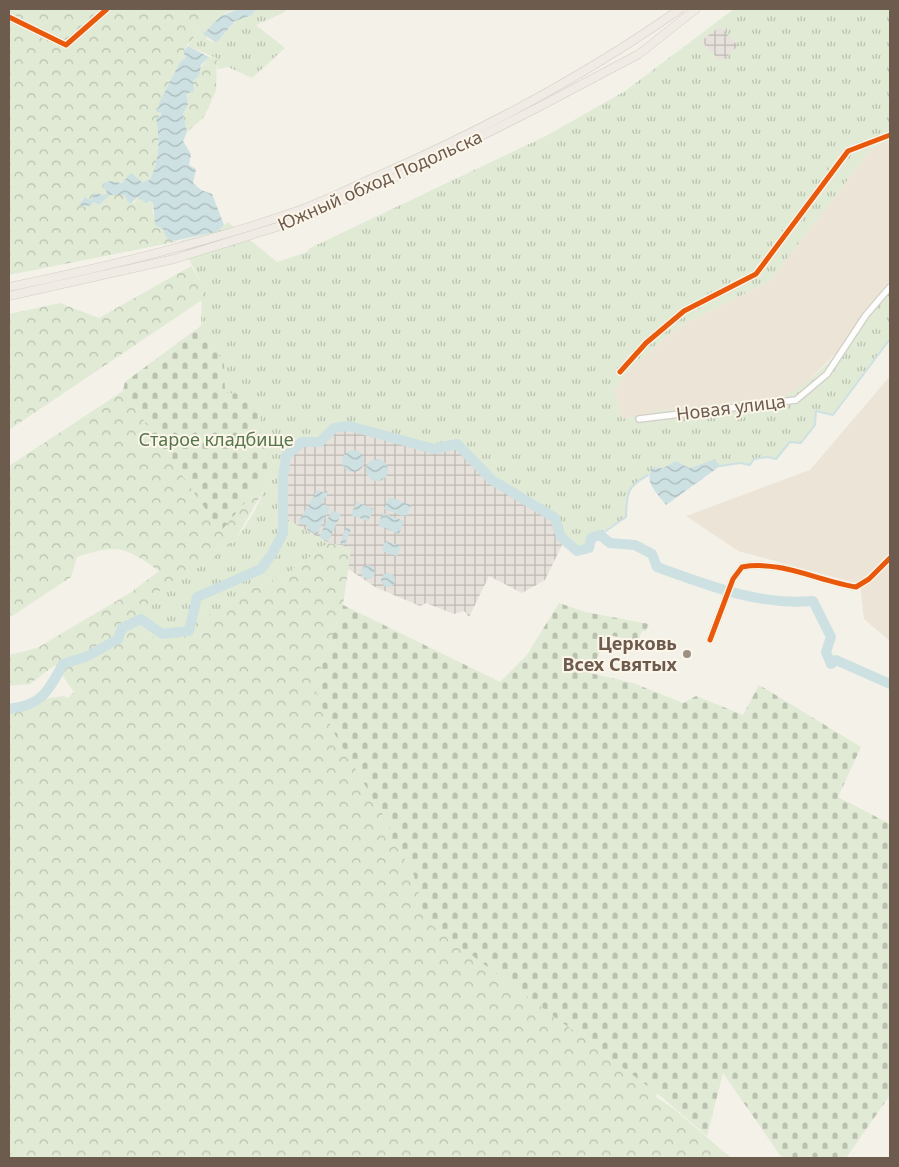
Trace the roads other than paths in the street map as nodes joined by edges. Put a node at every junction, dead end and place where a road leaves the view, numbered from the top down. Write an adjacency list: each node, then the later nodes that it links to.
1 (108, 9): 4 (street)
2 (680, 9): 6 (main road, Южный обход Подольска)
3 (696, 9): 8 (main road, Южный обход Подольска)
4 (9, 17)
5 (890, 135): 9 (street)
6 (9, 287)
7 (890, 287): 10 (street, Новая улица)
8 (9, 296)
9 (620, 372)
10 (639, 419)
11 (890, 558): 12 (street)
12 (710, 640)

